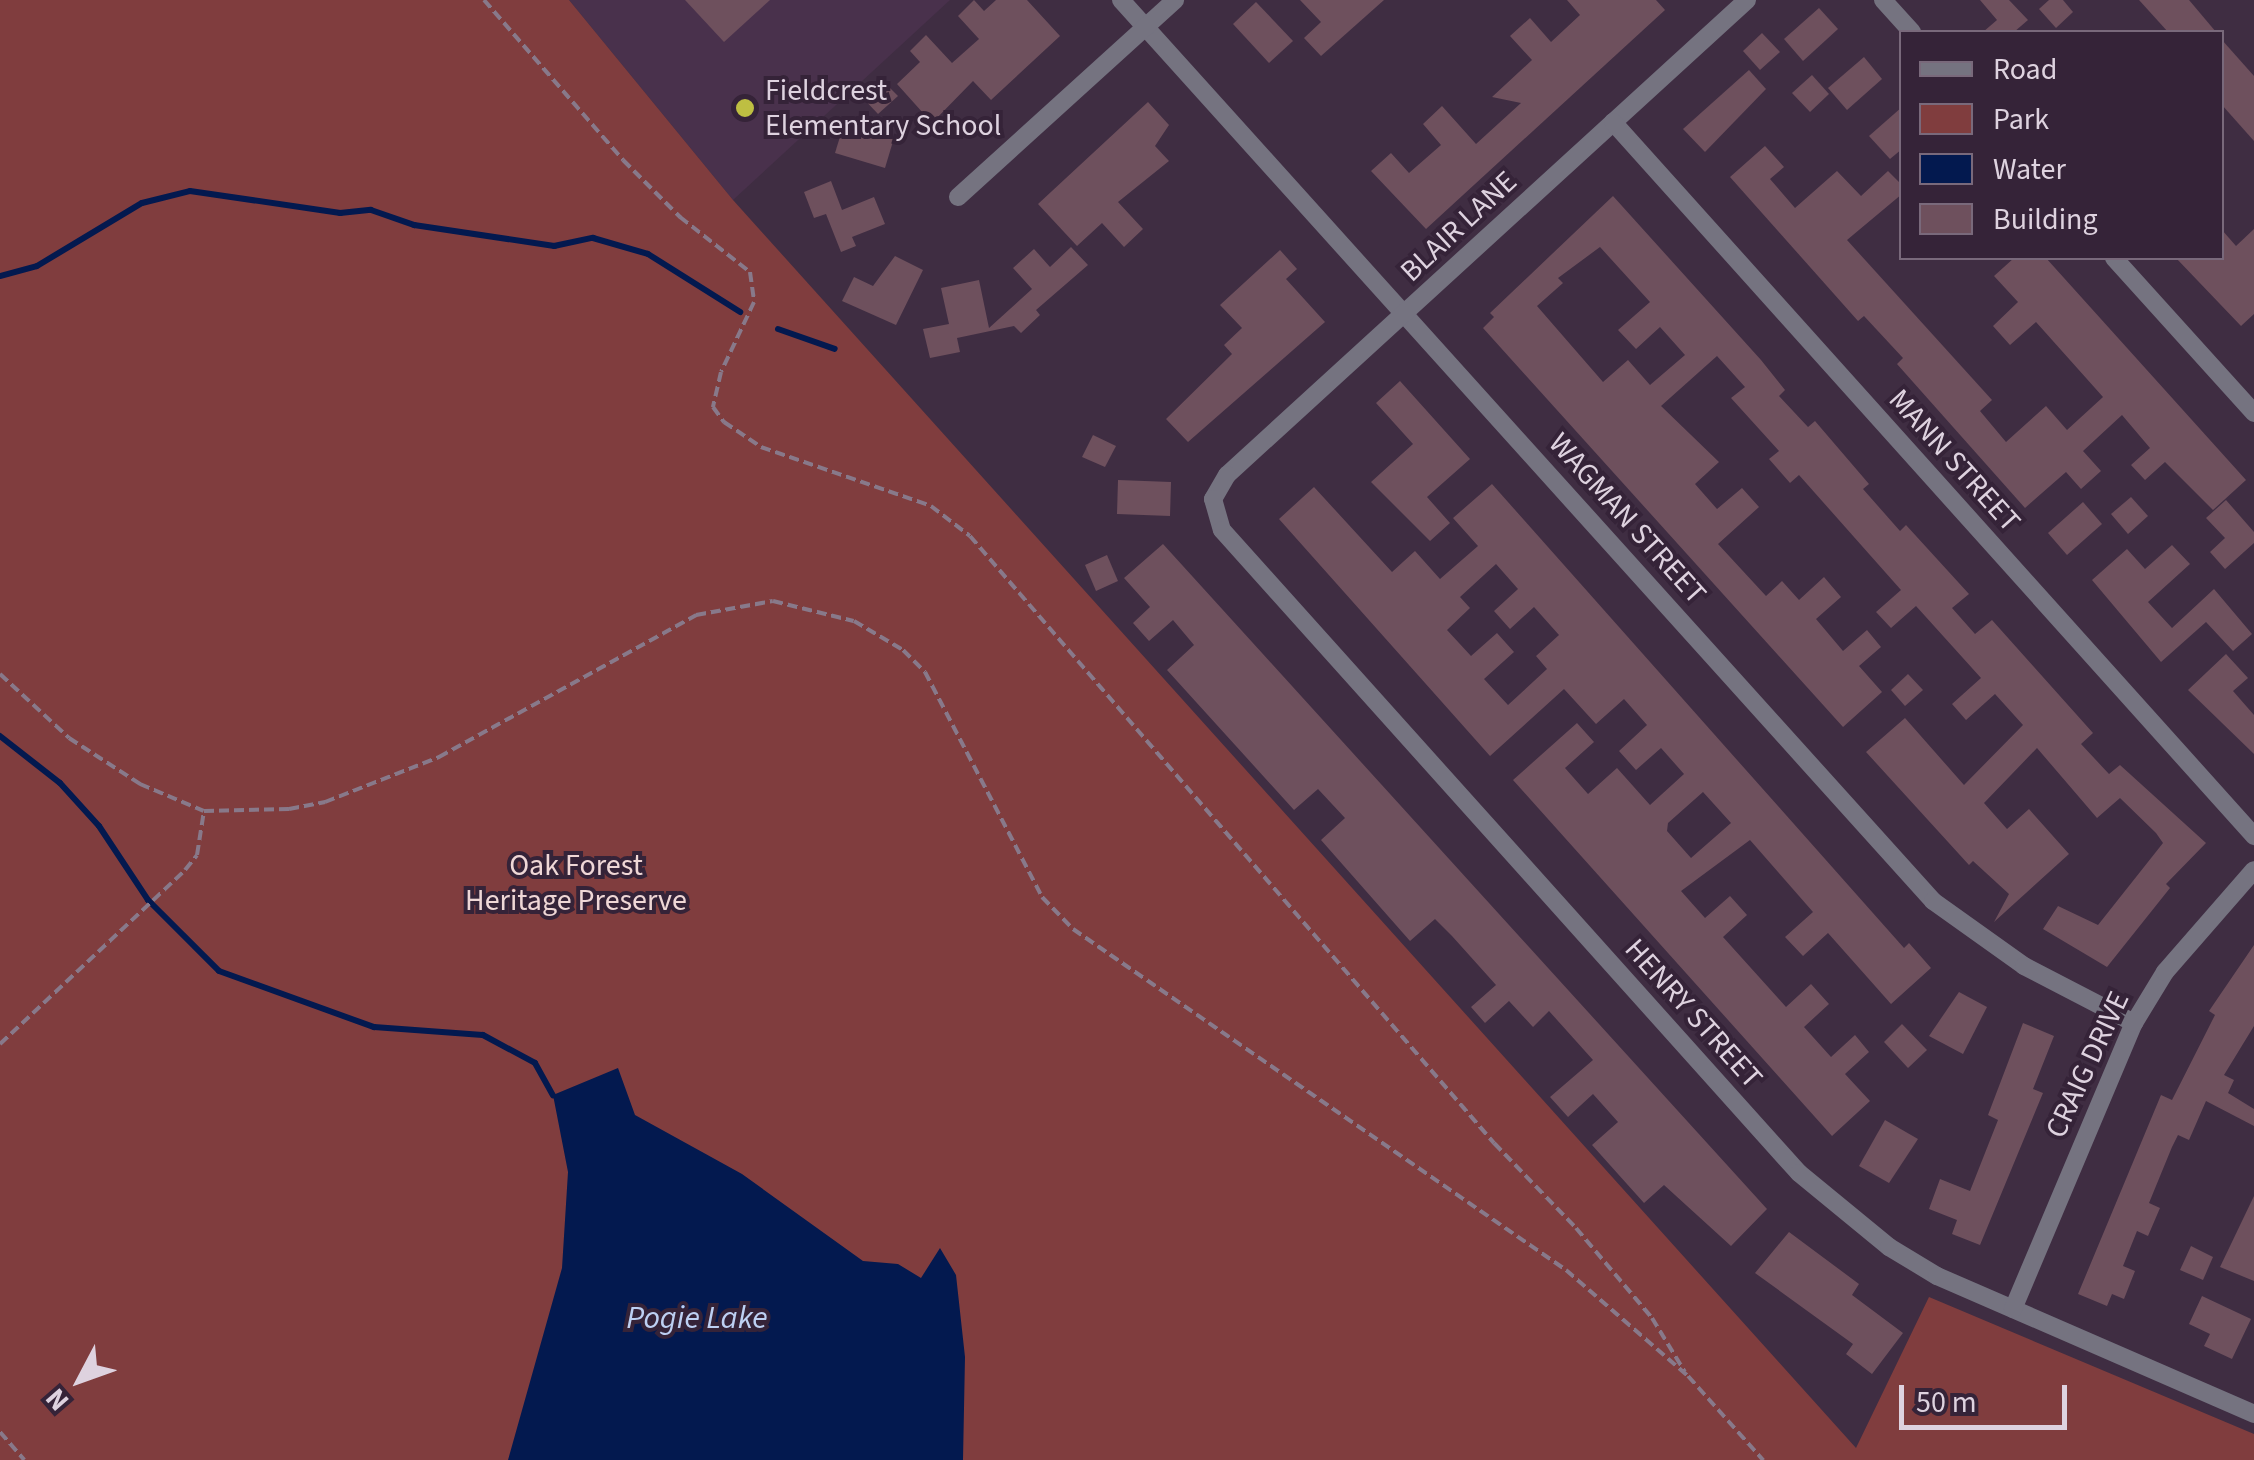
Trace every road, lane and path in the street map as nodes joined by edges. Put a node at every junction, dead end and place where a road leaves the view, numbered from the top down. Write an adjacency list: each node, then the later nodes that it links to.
1 (484, 0): 21 (path)
2 (1122, 0): 6 (street, WAGMAN STREET)
3 (1175, 0): 6 (street)
4 (1747, 0): 8 (street, BLAIR LANE)
5 (1883, 0): 7 (street)
6 (1145, 27): 9 (street); 11 (street, WAGMAN STREET)
7 (1910, 30)
8 (1613, 122): 11 (street, BLAIR LANE); 16 (street, MANN STREET)
9 (958, 197)
10 (2116, 260): 12 (street)
11 (1406, 313): 13 (street, BLAIR LANE); 18 (street, WAGMAN STREET)
12 (2254, 413)
13 (1214, 499): 20 (street, HENRY STREET)
14 (0, 674): 15 (path)
15 (204, 810): 19 (path); 21 (path)
16 (2254, 836)
17 (2254, 870): 18 (street, CRAIG DRIVE)
18 (2134, 1023): 20 (street, CRAIG DRIVE)
19 (0, 1044)
20 (2013, 1309): 22 (street, HENRY STREET)
21 (1688, 1376): 25 (path)
22 (2254, 1414)
23 (0, 1432): 24 (path)
24 (24, 1460)
25 (1763, 1460)

